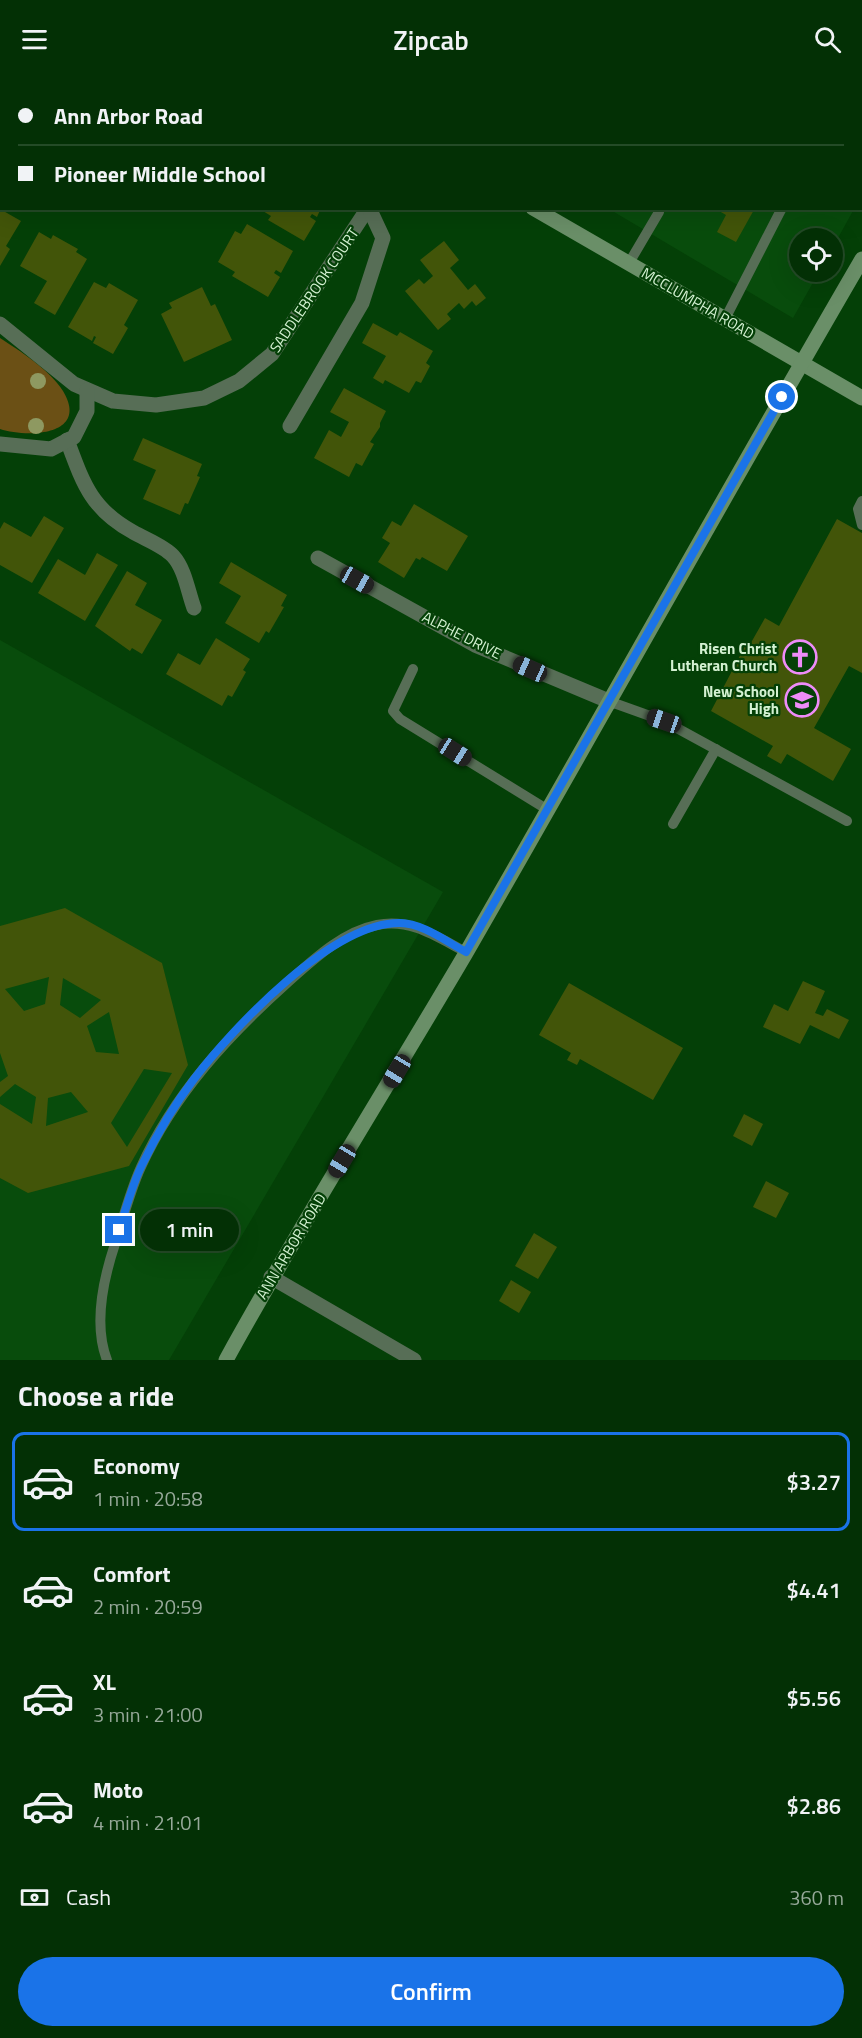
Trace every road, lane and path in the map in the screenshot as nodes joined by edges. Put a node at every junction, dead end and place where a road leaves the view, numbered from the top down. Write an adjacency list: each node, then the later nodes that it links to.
1 (368, 210): 11 (street, SADDLEBROOK COURT)
2 (370, 210): 13 (street)
3 (536, 210): 7 (main road, MCCLUMPHA ROAD)
4 (658, 210): 7 (lane)
5 (781, 210): 8 (lane)
6 (862, 259): 10 (main road, ANN ARBOR ROAD)
7 (628, 263): 8 (main road, MCCLUMPHA ROAD)
8 (725, 319): 10 (main road, MCCLUMPHA ROAD)
9 (0, 324): 11 (street, SADDLEBROOK COURT)
10 (801, 363): 12 (main road, MCCLUMPHA ROAD); 21 (main road, ANN ARBOR ROAD)
11 (87, 390): 14 (street)
12 (862, 398)
13 (290, 426)
14 (67, 440): 15 (street); 19 (street)
15 (0, 444)
16 (862, 501): 17 (lane)
17 (862, 525)
18 (318, 558): 21 (street, ALPHE DRIVE)
19 (194, 608)
20 (413, 669): 23 (lane)
21 (610, 702): 22 (lane); 23 (main road, ANN ARBOR ROAD)
22 (716, 749): 24 (lane); 25 (lane)
23 (548, 810): 26 (main road, ANN ARBOR ROAD)
24 (847, 821)
25 (673, 824)
26 (466, 952): 27 (main road, ANN ARBOR ROAD); 28 (lane)
27 (272, 1277): 29 (main road, ANN ARBOR ROAD); 30 (street)
28 (107, 1360)
29 (226, 1360)
30 (414, 1360)

